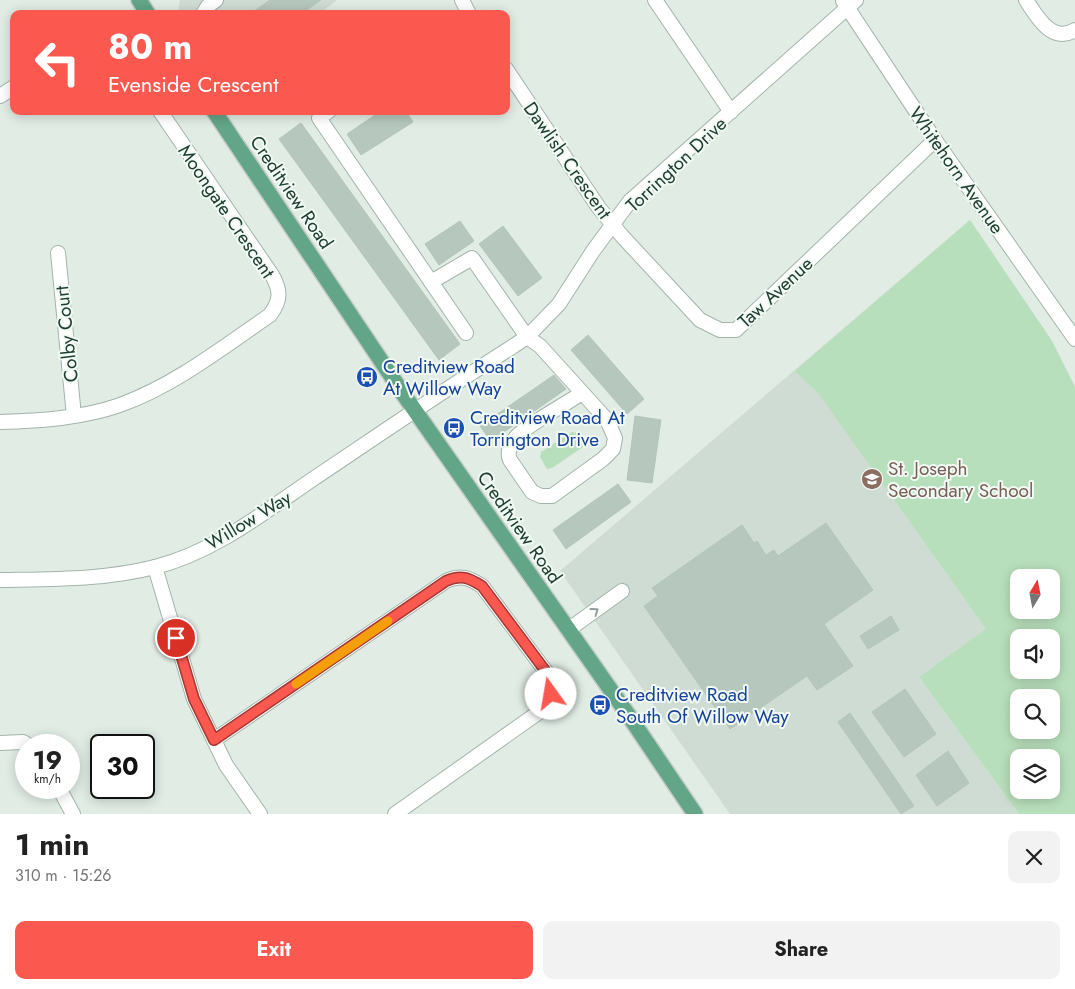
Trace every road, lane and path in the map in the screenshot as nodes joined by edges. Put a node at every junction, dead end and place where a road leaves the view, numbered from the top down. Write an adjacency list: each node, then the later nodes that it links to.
1 (655, 0): 6 (street)
2 (1026, 0): 4 (street)
3 (849, 2): 6 (street, Torrington Drive); 10 (street, Whitehorn Avenue)
4 (1075, 30)
5 (510, 76): 11 (street, Dawlish Crescent)
6 (731, 112): 11 (street, Torrington Drive)
7 (163, 115): 19 (street, Moongate Crescent)
8 (217, 115): 18 (main road, Creditview Road)
9 (323, 115): 13 (street)
10 (935, 140): 11 (street, Taw Avenue); 16 (street, Whitehorn Avenue)
11 (613, 225): 15 (street, Torrington Drive)
12 (58, 253): 19 (street, Colby Court)
13 (431, 282): 14 (street); 15 (street)
14 (466, 333)
15 (527, 337): 17 (street); 18 (street, Torrington Drive)
16 (1075, 339)
17 (582, 393): 17 (street)
18 (415, 410): 21 (street, Willow Way); 24 (main road, Creditview Road)
19 (74, 416): 20 (street, Moongate Crescent)
20 (0, 422)
21 (155, 567): 22 (street, Willow Way); 25 (street)
22 (0, 580)
23 (622, 591): 24 (street, one-way to 23)
24 (568, 630): 32 (main road, Creditview Road)
25 (214, 740): 30 (street); 31 (street)
26 (15, 742): 27 (street)
27 (0, 743)
28 (65, 799): 29 (street)
29 (73, 814)
30 (260, 814)
31 (395, 814)
32 (695, 814)

